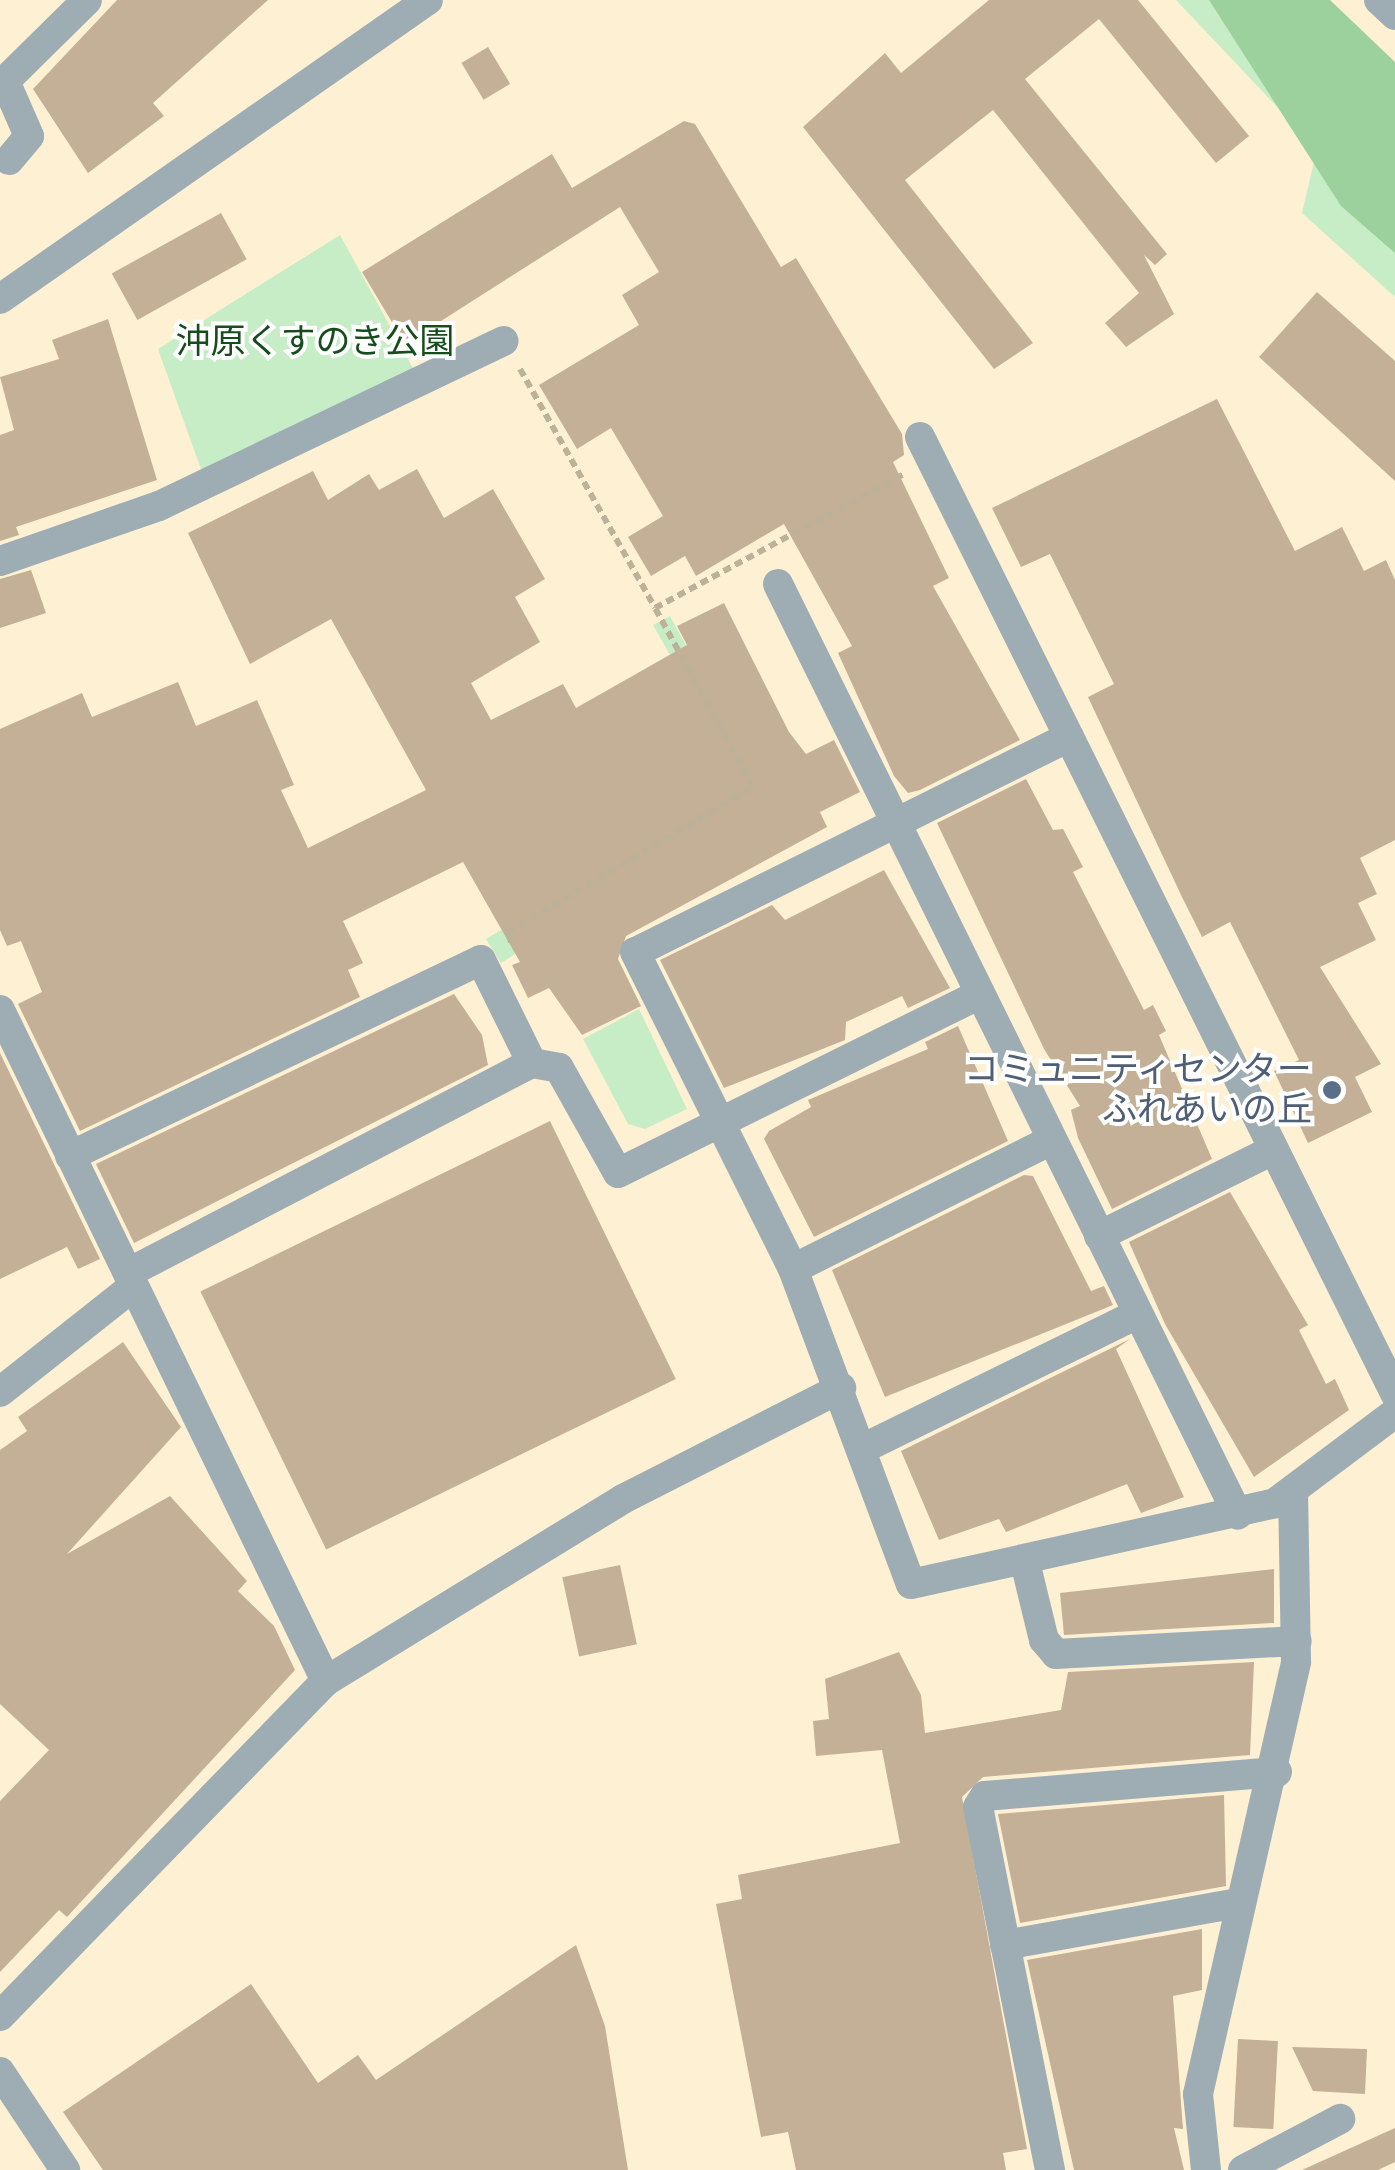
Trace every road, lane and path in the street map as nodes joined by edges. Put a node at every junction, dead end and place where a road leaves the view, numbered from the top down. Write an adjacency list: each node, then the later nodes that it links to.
1 (87, 0): 5 (street)
2 (428, 0): 6 (street)
3 (1379, 0): 4 (street)
4 (1395, 14)
5 (9, 160)
6 (0, 298)
7 (504, 341): 9 (street); 11 (path)
8 (926, 448): 11 (path); 12 (street)
9 (0, 561)
10 (778, 584): 13 (street)
11 (655, 608): 14 (path)
12 (1069, 737): 13 (street); 20 (street)
13 (894, 823): 15 (street); 18 (street)
14 (486, 968): 17 (street); 21 (street)
15 (980, 994): 18 (street); 19 (street)
16 (0, 1010): 21 (street)
17 (532, 1063): 18 (street); 24 (street)
18 (718, 1122): 23 (street)
19 (1052, 1140): 22 (street); 23 (street)
20 (1271, 1151): 22 (street); 28 (street)
21 (70, 1156): 24 (street)
22 (1100, 1236): 25 (street)
23 (793, 1268): 26 (street)
24 (130, 1280): 27 (street); 35 (street)
25 (1138, 1314): 30 (street); 32 (street)
26 (841, 1388): 30 (street); 35 (street)
27 (0, 1392)
28 (1395, 1393)
29 (1395, 1413): 31 (street)
30 (864, 1448): 33 (street)
31 (1293, 1493): 32 (street); 34 (street)
32 (1238, 1515): 33 (street)
33 (1025, 1562): 34 (street)
34 (1298, 1641): 36 (street)
35 (326, 1681): 39 (street)
36 (1276, 1772): 37 (street); 38 (street)
37 (1239, 1903): 38 (street); 44 (street)
38 (1005, 1945): 43 (street)
39 (0, 2016)
40 (0, 2072): 42 (street)
41 (1340, 2119): 45 (street)
42 (65, 2170)
43 (1050, 2170)
44 (1206, 2170)
45 (1242, 2170)

